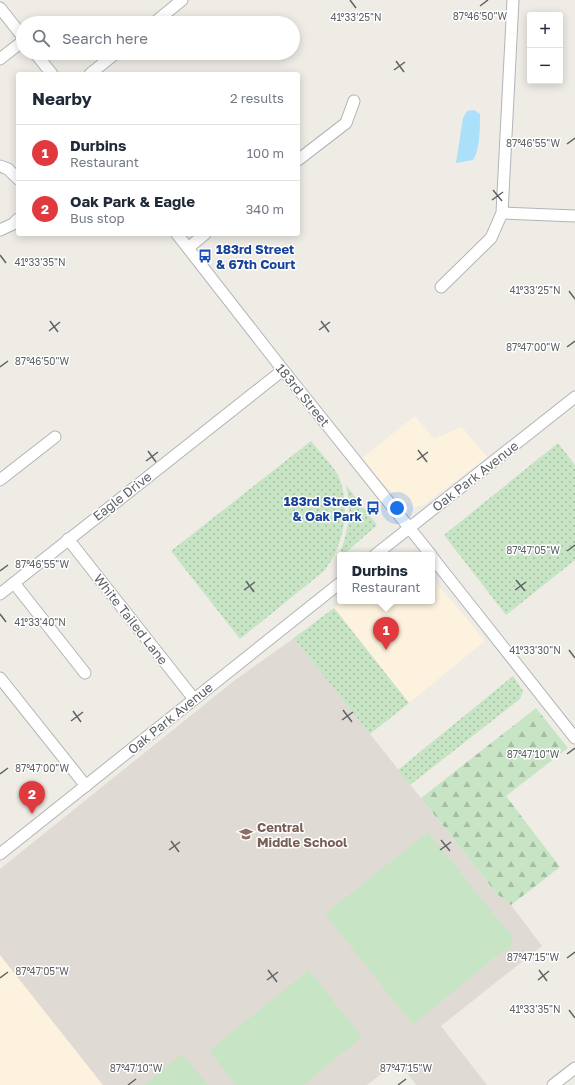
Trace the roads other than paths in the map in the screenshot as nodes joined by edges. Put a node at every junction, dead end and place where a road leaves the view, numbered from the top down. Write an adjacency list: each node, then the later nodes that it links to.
1 (182, 0): 4 (street)
2 (513, 0): 16 (street)
3 (0, 8): 5 (street)
4 (163, 16)
5 (16, 28)
6 (16, 46): 7 (street)
7 (0, 59)
8 (41, 60): 10 (street)
9 (107, 60): 11 (street)
10 (50, 72)
11 (92, 72)
12 (354, 101): 13 (street)
13 (300, 158)
14 (0, 166): 15 (street)
15 (16, 176)
16 (502, 213): 17 (street); 23 (street)
17 (575, 216)
18 (16, 221): 19 (street)
19 (0, 230)
20 (179, 236): 22 (street, 183rd Street)
21 (203, 236): 22 (street)
22 (188, 248): 24 (street, 183rd Street)
23 (441, 287)
24 (283, 370): 28 (street, 183rd Street); 29 (street, Eagle Drive)
25 (575, 397): 28 (street, Oak Park Avenue)
26 (55, 437): 27 (street)
27 (0, 480)
28 (409, 528): 30 (street, Oak Park Avenue); 31 (street, 183rd Street)
29 (68, 539): 33 (street, Eagle Drive); 38 (street, White Tailed Lane)
30 (379, 552)
31 (428, 552)
32 (435, 561): 39 (street, 183rd Street)
33 (14, 583): 35 (street, Eagle Drive); 36 (street)
34 (337, 585): 38 (street, Oak Park Avenue)
35 (0, 594)
36 (86, 672)
37 (0, 678): 40 (street)
38 (194, 699): 40 (street, Oak Park Avenue)
39 (575, 738)
40 (86, 786): 41 (street, Oak Park Avenue)
41 (0, 854)
42 (575, 1068): 43 (street)
43 (553, 1085)

